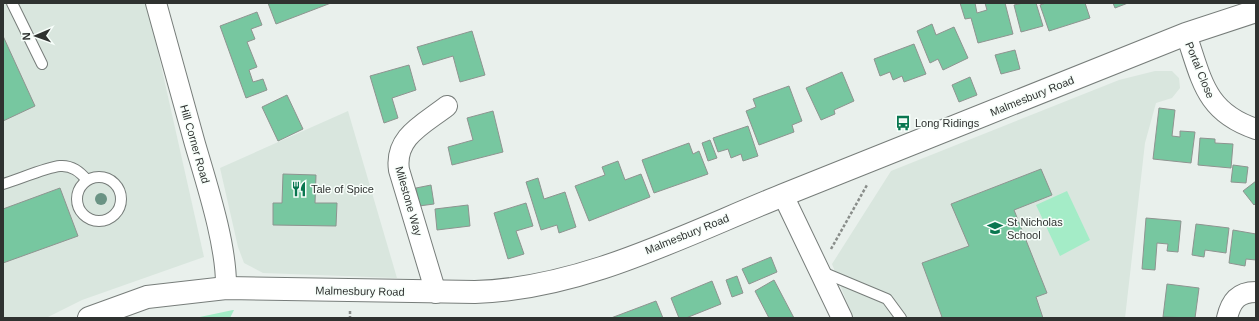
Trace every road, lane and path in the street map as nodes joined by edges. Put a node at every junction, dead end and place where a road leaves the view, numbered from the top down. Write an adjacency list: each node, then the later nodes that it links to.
1 (12, 3): 5 (lane)
2 (156, 3): 13 (street, Hill Corner Road)
3 (1256, 11): 4 (main road, Malmesbury Road)
4 (1186, 34): 7 (street, Portal Close); 8 (main road, Malmesbury Road)
5 (42, 64)
6 (448, 106): 15 (street, Milestone Way)
7 (1256, 130)
8 (884, 155): 11 (main road, Malmesbury Road); 12 (path)
9 (87, 180): 9 (lane); 10 (lane)
10 (3, 184)
11 (783, 195): 12 (street); 15 (main road, Malmesbury Road)
12 (818, 270): 17 (street); 18 (lane)
13 (226, 288): 15 (main road, Malmesbury Road); 16 (main road, Malmesbury Road)
14 (1256, 292): 19 (street)
15 (436, 293)
16 (89, 318)
17 (842, 318)
18 (901, 318)
19 (1227, 318)

